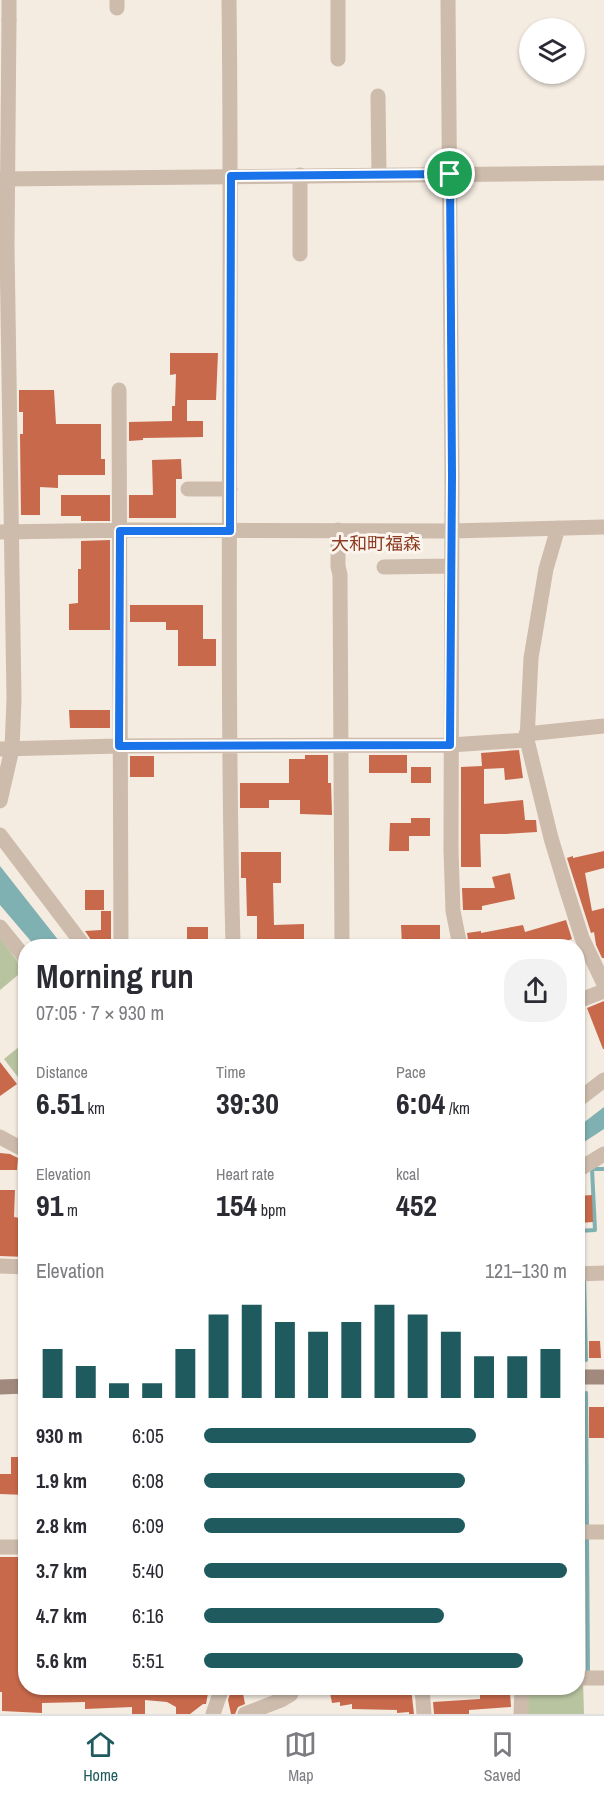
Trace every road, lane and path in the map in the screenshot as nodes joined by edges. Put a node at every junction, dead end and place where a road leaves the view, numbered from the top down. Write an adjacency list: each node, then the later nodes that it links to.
1 (9, 0): 5 (street)
2 (229, 0): 11 (street)
3 (338, 0): 6 (street)
4 (448, 0): 9 (street)
5 (6, 22): 13 (street)
6 (338, 59)
7 (378, 96): 10 (street)
8 (604, 173): 9 (street)
9 (450, 174): 10 (street); 24 (street)
10 (378, 175): 12 (street)
11 (231, 176): 12 (street); 13 (street); 18 (street)
12 (300, 176): 14 (street)
13 (4, 179): 16 (street)
14 (300, 254)
15 (119, 390): 22 (street)
16 (5, 456): 25 (street)
17 (188, 489): 18 (street)
18 (230, 489): 23 (street)
19 (604, 527): 20 (street)
20 (558, 528): 24 (street); 30 (street)
21 (338, 530): 23 (street); 24 (street); 33 (street)
22 (120, 531): 23 (street); 25 (street); 32 (street)
23 (230, 531): 34 (street)
24 (452, 531): 26 (street)
25 (6, 532): 28 (street)
26 (451, 566): 27 (street); 31 (street)
27 (384, 567)
28 (6, 601): 35 (street)
29 (604, 726): 30 (street)
30 (526, 737): 31 (street); 44 (street)
31 (450, 745): 33 (street); 43 (street)
32 (119, 746): 34 (street); 35 (street); 40 (street)
33 (341, 746): 34 (street); 42 (street)
34 (230, 747): 41 (street)
35 (6, 749): 36 (street)
36 (0, 801)
37 (0, 835): 39 (street)
38 (0, 927): 46 (street)
39 (79, 939)
40 (121, 939)
41 (233, 939)
42 (342, 939)
43 (459, 939)
44 (582, 939)
45 (585, 944): 47 (street)
46 (18, 949)
47 (604, 984)
48 (604, 991): 49 (street)
49 (585, 998)
50 (604, 1080): 51 (street)
51 (585, 1095)
52 (0, 1137): 53 (street)
53 (18, 1147)
54 (604, 1154): 55 (street)
55 (585, 1166)
56 (0, 1266): 57 (street)
57 (18, 1267)
58 (604, 1273): 59 (street)
59 (585, 1274)
60 (585, 1377): 61 (main road)
61 (604, 1377)
62 (18, 1386): 63 (main road)
63 (0, 1387)
64 (585, 1532): 65 (street)
65 (604, 1532)
66 (0, 1547): 67 (street)
67 (18, 1547)
68 (585, 1678): 69 (street)
69 (604, 1678)
70 (220, 1695): 75 (street)
71 (289, 1695): 74 (street)
72 (423, 1695): 76 (street)
73 (522, 1695): 77 (street)
74 (251, 1713)
75 (213, 1714)
76 (424, 1714)
77 (521, 1714)

